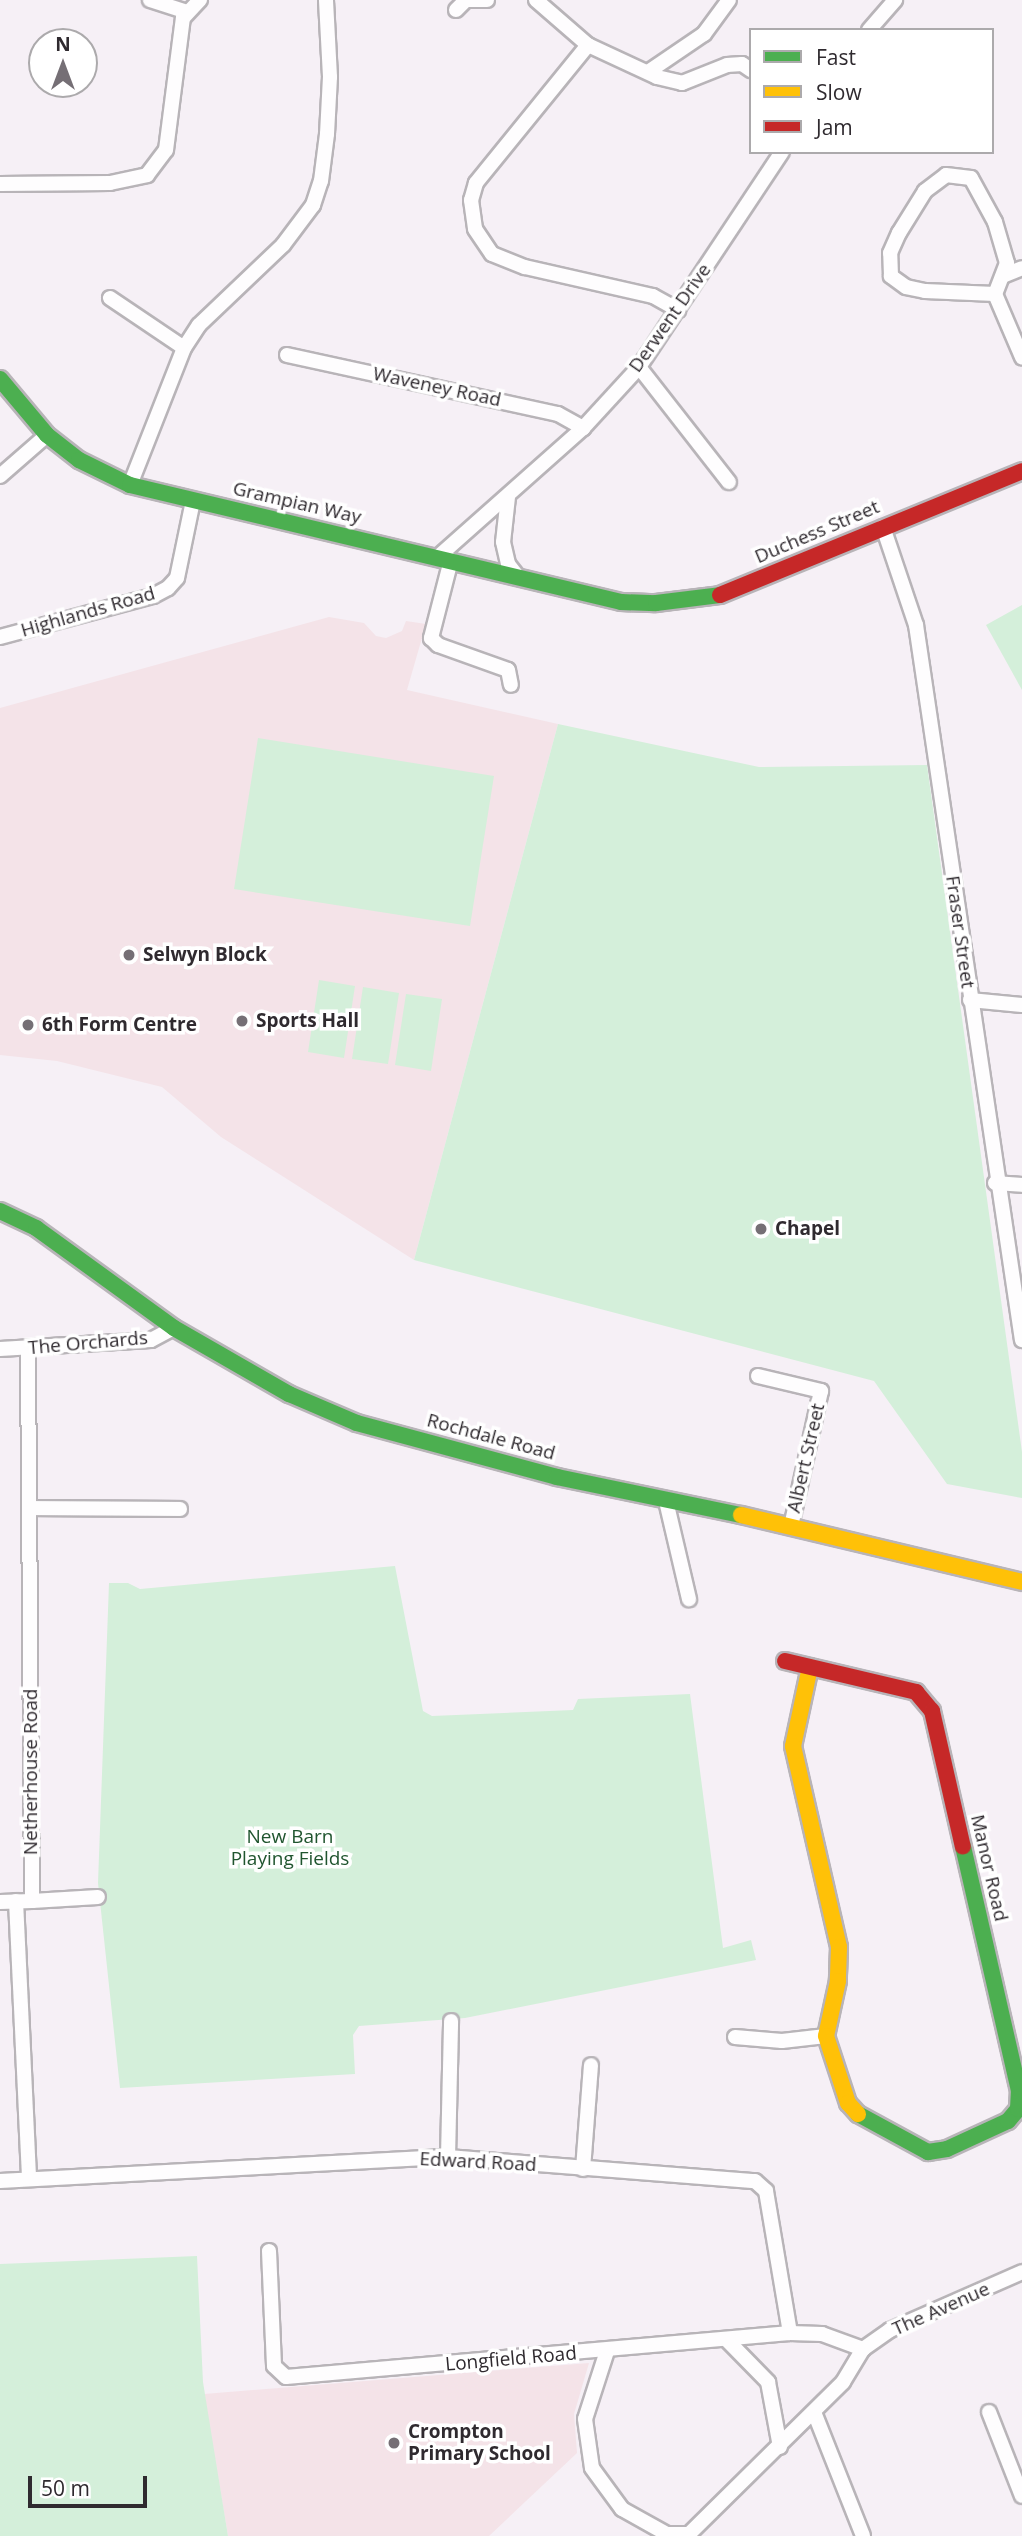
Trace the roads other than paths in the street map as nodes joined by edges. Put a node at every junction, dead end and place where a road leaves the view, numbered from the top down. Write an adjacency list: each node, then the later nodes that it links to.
1 (150, 0): 9 (street)
2 (200, 0): 9 (street)
3 (327, 0): 21 (street)
4 (487, 0): 8 (street)
5 (536, 0): 11 (street)
6 (729, 0): 13 (street)
7 (895, 0): 10 (street)
8 (456, 10)
9 (187, 12): 15 (street)
10 (871, 28)
11 (588, 45): 13 (street); 20 (street)
12 (749, 68): 13 (street)
13 (648, 72)
14 (781, 154): 20 (street, Derwent Drive)
15 (0, 184)
16 (1022, 268): 17 (street)
17 (1004, 275): 18 (street); 18 (street)
18 (995, 294): 23 (street)
19 (110, 298): 21 (street)
20 (678, 310): 24 (street, Derwent Drive)
21 (184, 348): 31 (street)
22 (287, 355): 26 (street, Waveney Road)
23 (1022, 357)
24 (639, 367): 26 (street, Derwent Drive); 30 (street)
25 (0, 379): 27 (street, Grampian Way)
26 (583, 428): 32 (street, Derwent Drive)
27 (47, 435): 29 (street); 31 (street, Grampian Way)
28 (1022, 471): 34 (street, Duchess Street)
29 (0, 476)
30 (729, 482)
31 (130, 485): 33 (street, Grampian Way)
32 (508, 497): 35 (street, Derwent Drive); 36 (street)
33 (193, 501): 35 (street, Grampian Way); 38 (street, Highlands Road)
34 (883, 527): 37 (street, Duchess Street); 40 (street, Fraser Street)
35 (445, 558): 36 (street, Grampian Way); 39 (street)
36 (518, 577): 37 (street, Grampian Way)
37 (621, 602)
38 (0, 637)
39 (512, 685)
40 (970, 1000): 41 (street); 42 (street, Fraser Street)
41 (1022, 1005)
42 (995, 1183): 43 (street); 46 (street, Fraser Street)
43 (1022, 1185)
44 (0, 1211): 45 (street, Rochdale Road)
45 (174, 1328): 48 (street, The Orchards); 50 (street, Rochdale Road)
46 (1022, 1340)
47 (0, 1349): 48 (street, The Orchards)
48 (28, 1349): 51 (street, Netherhouse Road)
49 (758, 1376): 53 (street, Albert Street)
50 (666, 1501): 53 (street, Rochdale Road); 55 (street)
51 (30, 1508): 52 (street); 60 (street, Netherhouse Road)
52 (180, 1509)
53 (791, 1526): 54 (street, Rochdale Road)
54 (1022, 1582)
55 (689, 1599)
56 (785, 1661): 57 (street, Manor Road)
57 (810, 1667): 63 (street); 65 (street, Manor Road)
58 (98, 1897): 60 (street)
59 (16, 1901): 60 (street); 61 (street); 69 (street)
60 (32, 1901)
61 (0, 1902)
62 (450, 2021): 67 (street)
63 (825, 2036): 64 (street); 65 (street, Manor Road)
64 (735, 2038)
65 (1014, 2040)
66 (591, 2065): 68 (street)
67 (448, 2157): 68 (street, Edward Road); 69 (street, Edward Road)
68 (583, 2169): 73 (street, Edward Road)
69 (29, 2179): 70 (street, Edward Road)
70 (0, 2181)
71 (269, 2251): 76 (street, Longfield Road)
72 (1022, 2272): 75 (street, The Avenue)
73 (790, 2333): 74 (street, Longfield Road); 75 (street, Longfield Road)
74 (727, 2340): 76 (street, Longfield Road); 79 (street)
75 (863, 2349): 77 (street)
76 (607, 2351): 81 (street)
77 (814, 2412): 79 (street); 82 (street)
78 (989, 2412): 80 (street)
79 (780, 2447): 81 (street)
80 (1022, 2496)
81 (688, 2535)
82 (863, 2536)

